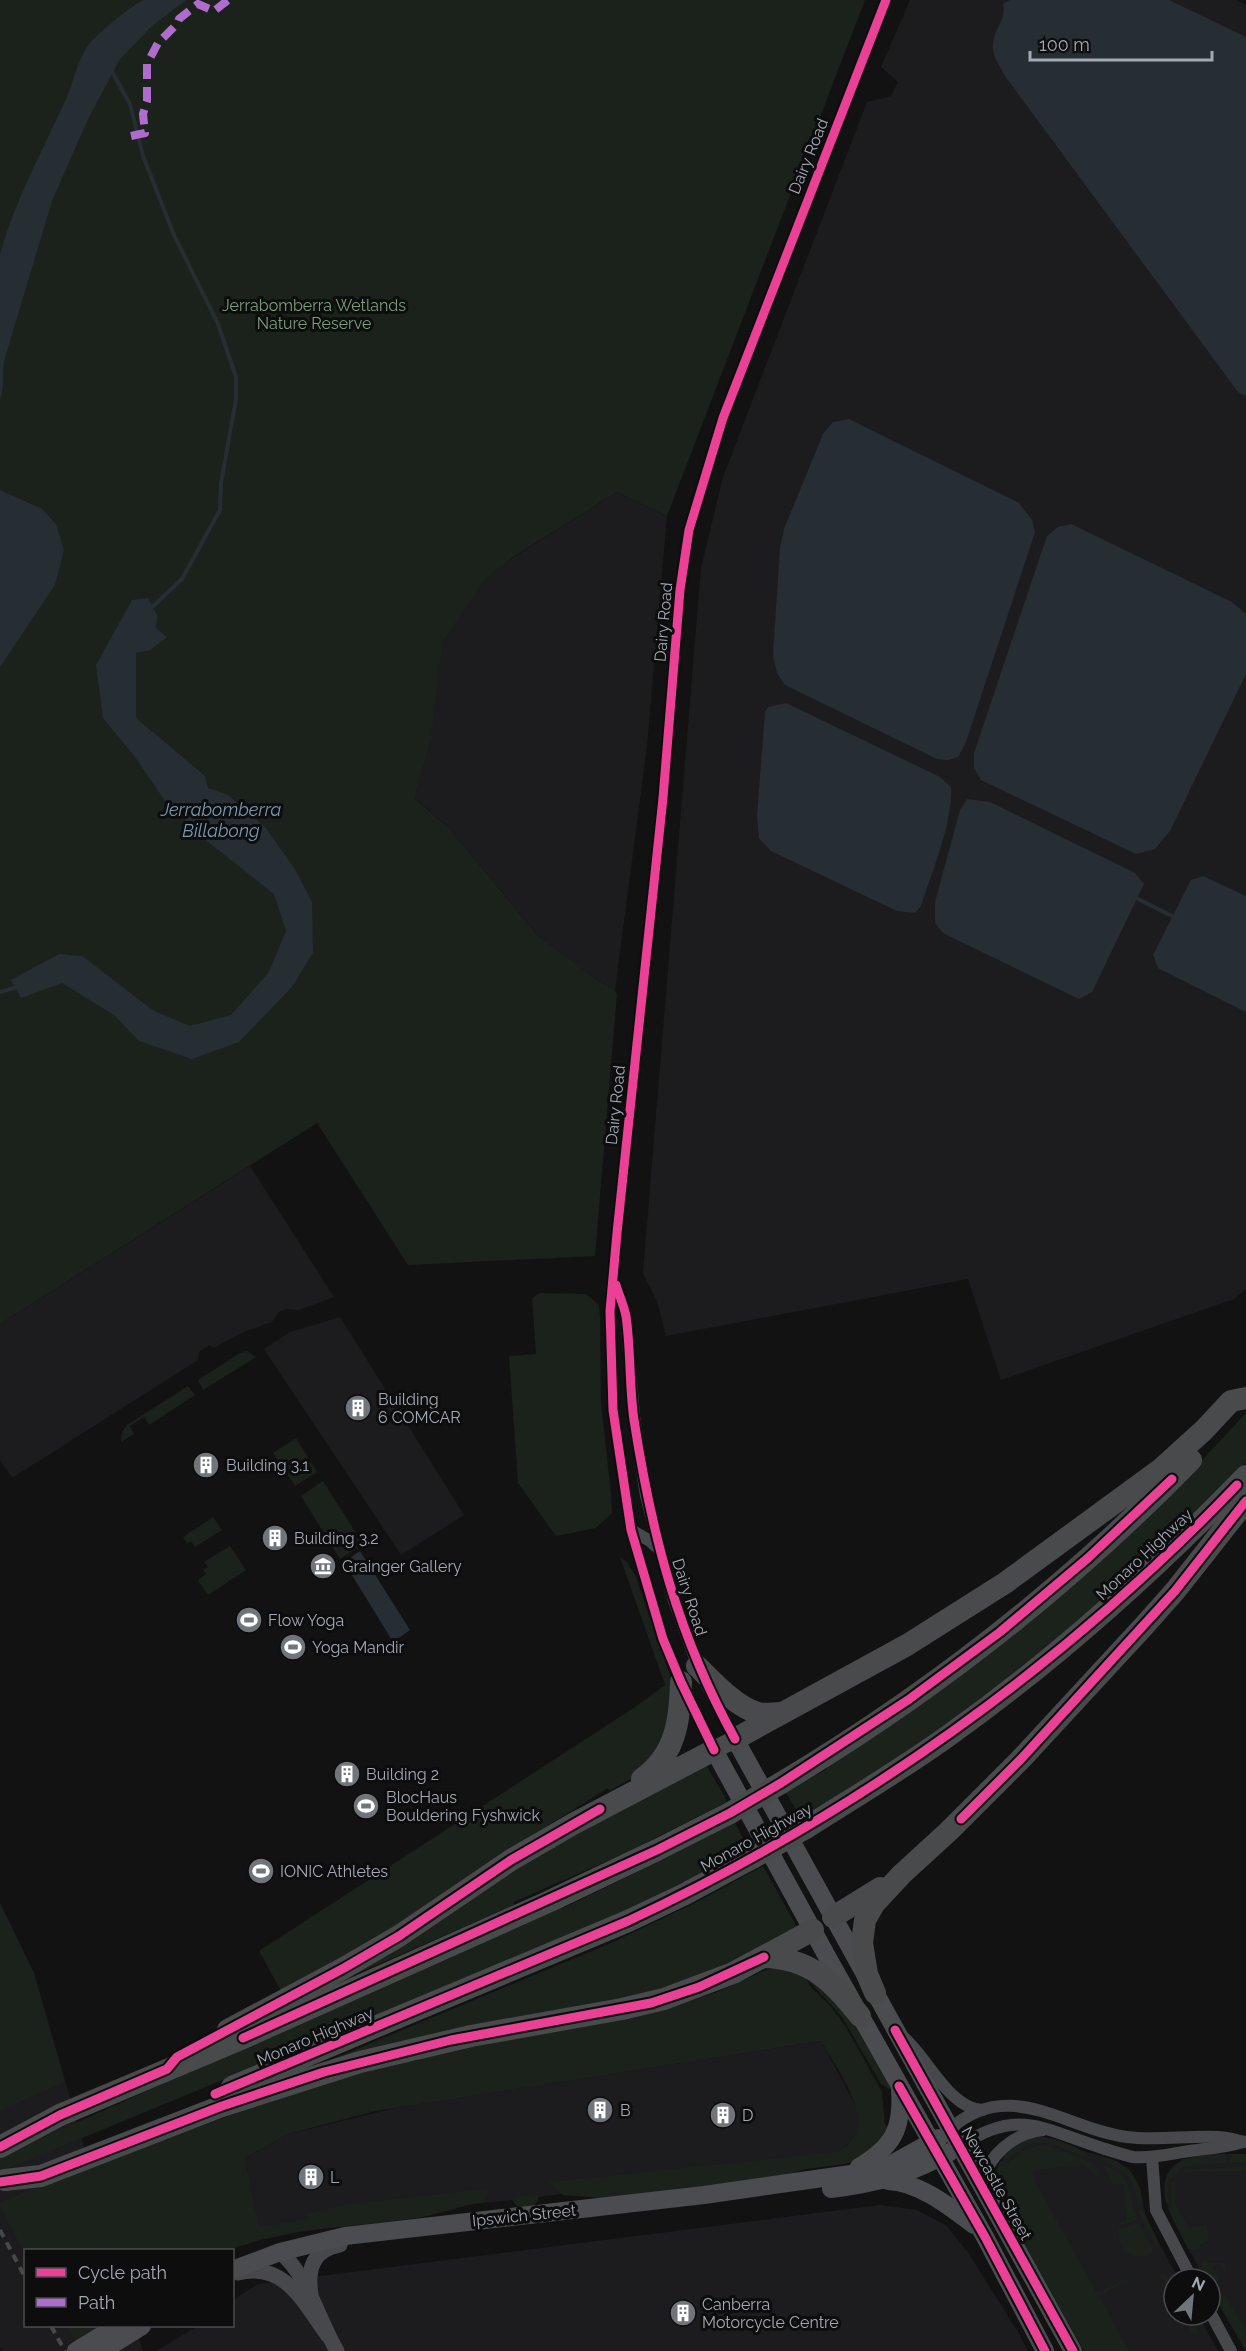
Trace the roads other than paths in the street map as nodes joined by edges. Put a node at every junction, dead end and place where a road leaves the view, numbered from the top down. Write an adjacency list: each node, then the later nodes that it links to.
1 (886, 0): 2 (street, Dairy Road)
2 (614, 1280): 5 (street, Dairy Road); 7 (street, Dairy Road)
3 (1246, 1399): 11 (highway); 22 (highway, Monaro Highway, bridge)
4 (1246, 1476): 33 (highway, Monaro Highway, bridge)
5 (646, 1496): 7 (street); 8 (street, Dairy Road)
6 (1246, 1501): 15 (highway)
7 (631, 1530): 8 (street); 10 (street, Dairy Road)
8 (660, 1550): 9 (street, Dairy Road)
9 (697, 1666): 11 (highway); 12 (street, Dairy Road)
10 (681, 1682): 13 (street, Dairy Road); 14 (highway)
11 (783, 1713): 12 (highway)
12 (735, 1739): 13 (main road); 16 (main road, Dairy Road)
13 (714, 1750): 14 (highway); 17 (main road, Dairy Road)
14 (600, 1809): 22 (highway)
15 (902, 1874): 16 (highway); 19 (highway)
16 (833, 1917): 17 (main road); 19 (main road, Newcastle Street)
17 (813, 1930): 18 (highway); 20 (main road)
18 (764, 1957): 20 (highway); 33 (highway)
19 (875, 1994): 21 (main road, Newcastle Street)
20 (860, 2016): 23 (main road)
21 (896, 2030): 24 (street); 25 (main road, Newcastle Street)
22 (167, 2069): 28 (highway, Monaro Highway)
23 (899, 2086): 30 (main road); 32 (main road)
24 (988, 2109): 25 (street); 27 (street)
25 (950, 2129): 29 (main road, Newcastle Street); 30 (main road, Ipswich Street)
26 (1053, 2130): 29 (street); 31 (street); 35 (street)
27 (1245, 2142): 31 (street)
28 (0, 2147)
29 (959, 2147): 30 (main road, Ipswich Street); 35 (main road, Newcastle Street)
30 (935, 2151): 32 (main road, Ipswich Street); 34 (main road, Ipswich Street); 37 (main road)
31 (1152, 2157): 43 (street)
32 (847, 2175): 36 (main road, Ipswich Street)
33 (2, 2181)
34 (886, 2181): 36 (main road, Ipswich Street); 37 (main road)
35 (981, 2185): 55 (main road, Newcastle Street)
36 (704, 2195): 38 (main road, Ipswich Street)
37 (980, 2229): 54 (main road)
38 (370, 2232): 39 (main road, Ipswich Street); 46 (street)
39 (345, 2236): 40 (main road, Ipswich Street); 41 (main road, Ipswich Street)
40 (250, 2250): 41 (main road); 42 (main road, Ipswich Street)
41 (280, 2252): 44 (main road, Ipswich Street); 46 (street)
42 (234, 2256)
43 (1186, 2267)
44 (234, 2270)
45 (234, 2275): 50 (street)
46 (312, 2300): 50 (street)
47 (116, 2327): 51 (main road)
48 (138, 2327): 51 (main road)
49 (1218, 2327): 56 (street)
50 (328, 2336): 53 (street)
51 (102, 2346): 52 (main road)
52 (76, 2351)
53 (337, 2351)
54 (1045, 2351)
55 (1073, 2351)
56 (1231, 2351)

